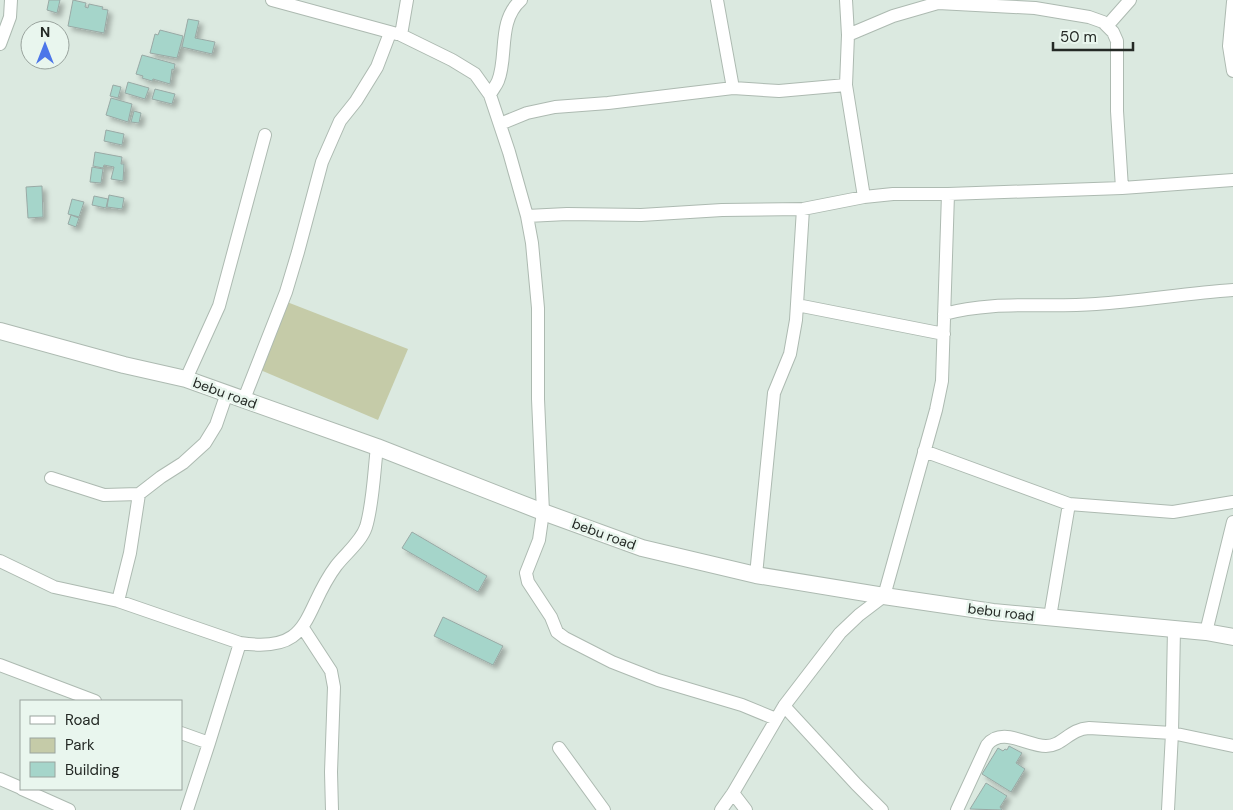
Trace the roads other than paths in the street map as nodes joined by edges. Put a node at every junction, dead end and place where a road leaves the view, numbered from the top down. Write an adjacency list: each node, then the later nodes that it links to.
1 (11, 0): 14 (street)
2 (272, 0): 12 (street)
3 (407, 0): 12 (street)
4 (521, 0): 18 (street)
5 (717, 0): 17 (street)
6 (846, 0): 13 (street)
7 (1130, 0): 11 (street)
8 (938, 2): 10 (street); 13 (street)
9 (1233, 2): 15 (street)
10 (1035, 4): 11 (street)
11 (1107, 26): 22 (street)
12 (395, 34): 18 (street); 34 (street)
13 (848, 35): 16 (street)
14 (0, 44)
15 (1233, 71)
16 (846, 85): 17 (street); 24 (street)
17 (733, 88): 19 (street)
18 (490, 95): 19 (street)
19 (500, 124): 26 (street)
20 (264, 135): 32 (street)
21 (1233, 180): 22 (street)
22 (1122, 188): 23 (street)
23 (948, 194): 24 (street); 29 (street)
24 (864, 197): 25 (street)
25 (803, 209): 26 (street); 28 (street)
26 (526, 216): 41 (street)
27 (1233, 290): 29 (street)
28 (797, 305): 31 (street); 44 (street)
29 (944, 314): 31 (street)
30 (0, 331): 32 (street, bebu road)
31 (944, 334): 36 (street)
32 (186, 379): 33 (street, bebu road)
33 (226, 393): 34 (street, bebu road); 38 (street)
34 (244, 399): 35 (street, bebu road)
35 (377, 447): 41 (street, bebu road); 48 (street)
36 (924, 451): 40 (street); 45 (street)
37 (51, 478): 38 (street)
38 (139, 494): 46 (street)
39 (1233, 502): 40 (street)
40 (1069, 504): 47 (street)
41 (543, 512): 44 (street, bebu road); 56 (street)
42 (1233, 522): 50 (street)
43 (0, 561): 46 (street)
44 (756, 575): 45 (street, bebu road)
45 (884, 596): 47 (street, bebu road); 55 (street)
46 (118, 601): 52 (street)
47 (1050, 617): 49 (street, bebu road)
48 (303, 628): 52 (street); 68 (street)
49 (1174, 629): 50 (street, bebu road); 58 (street)
50 (1206, 632): 51 (street, bebu road)
51 (1233, 638)
52 (240, 643): 59 (street)
53 (0, 665): 54 (street)
54 (92, 700)
55 (784, 706): 56 (street); 72 (street)
56 (776, 719): 65 (street)
57 (182, 733): 59 (street)
58 (1172, 733): 60 (street); 73 (street); 74 (street)
59 (209, 743): 67 (street)
60 (1233, 746)
61 (559, 748): 69 (street)
62 (0, 779): 63 (street)
63 (20, 788)
64 (24, 790): 66 (street)
65 (733, 793): 70 (street); 71 (street)
66 (69, 810)
67 (186, 810)
68 (332, 810)
69 (604, 810)
70 (721, 810)
71 (746, 810)
72 (882, 810)
73 (957, 810)
74 (1168, 810)

